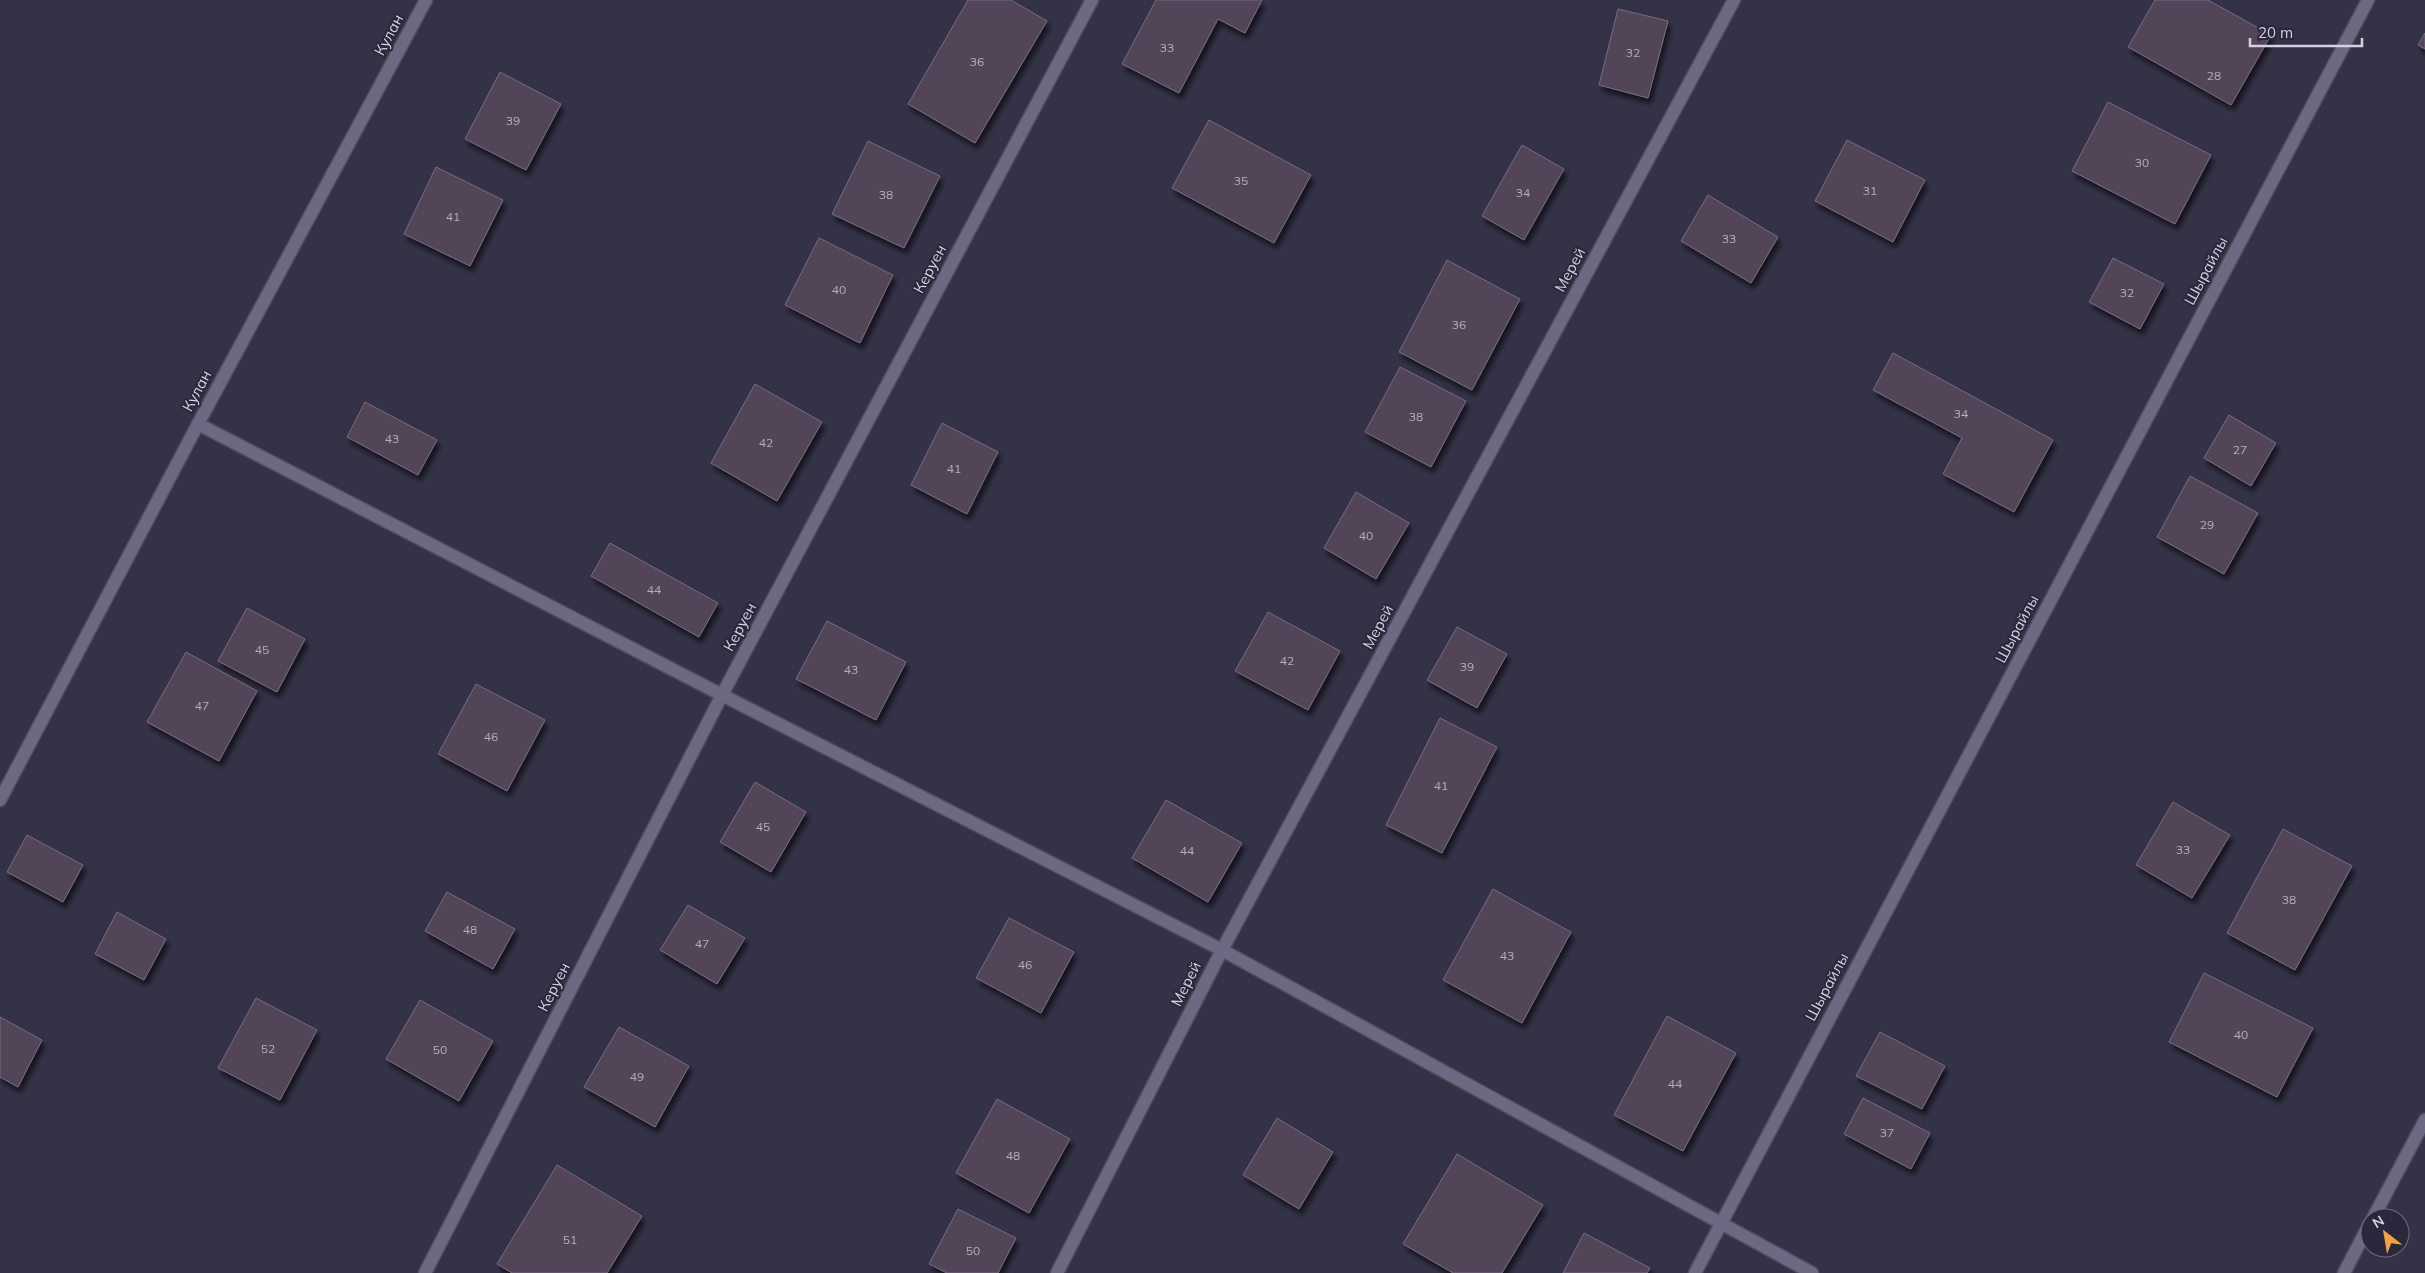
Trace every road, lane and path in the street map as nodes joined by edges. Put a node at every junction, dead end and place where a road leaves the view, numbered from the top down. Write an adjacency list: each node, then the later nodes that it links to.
1 (426, 0): 5 (street, Кулан)
2 (1092, 0): 6 (street, Керуен)
3 (1734, 0): 8 (street, Мерей)
4 (2368, 0): 11 (street, Шырайлы)
5 (198, 424): 6 (street); 7 (street, Кулан)
6 (722, 695): 8 (street); 13 (street, Керуен)
7 (0, 800)
8 (1222, 950): 11 (street); 14 (street, Мерей)
9 (2425, 1120): 10 (street)
10 (2378, 1208)
11 (1721, 1223): 15 (street, Шырайлы); 16 (street)
12 (2360, 1242): 17 (street)
13 (425, 1273)
14 (1057, 1273)
15 (1695, 1273)
16 (1812, 1273)
17 (2344, 1273)

